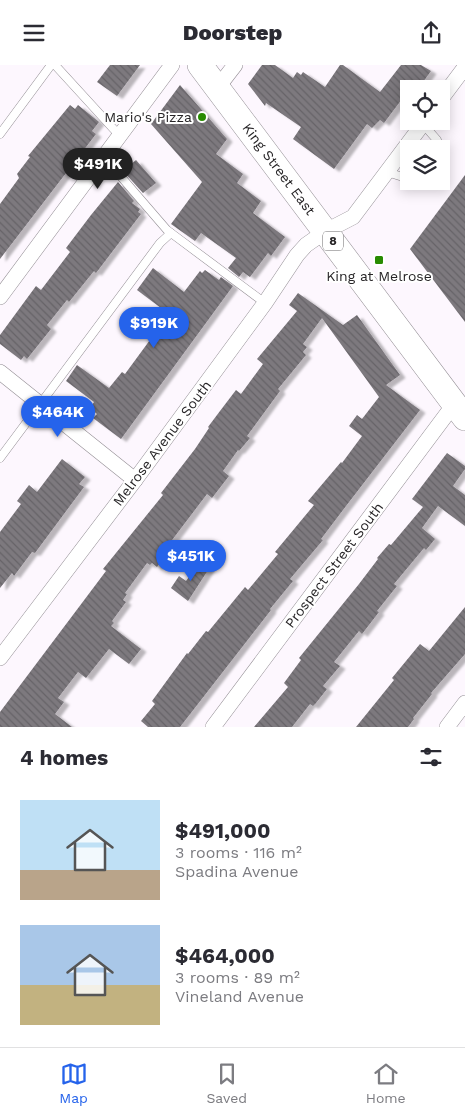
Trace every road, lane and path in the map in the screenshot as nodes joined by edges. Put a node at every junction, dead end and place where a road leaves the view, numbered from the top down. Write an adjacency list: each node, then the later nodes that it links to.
1 (51, 65): 11 (lane)
2 (55, 65): 12 (lane)
3 (172, 65): 12 (street)
4 (200, 65): 7 (main road, King Street East / 8)
5 (235, 65): 7 (street)
6 (465, 67): 8 (street)
7 (218, 87): 17 (main road, King Street East / 8)
8 (450, 87)
9 (419, 130): 15 (street, Melrose Avenue South)
10 (429, 130): 13 (lane)
11 (0, 134)
12 (119, 135): 14 (street)
13 (437, 140)
14 (104, 157): 18 (lane); 19 (street)
15 (387, 172): 16 (lane); 17 (street, Melrose Avenue South)
16 (400, 176)
17 (326, 231): 20 (street, Melrose Avenue South); 23 (main road, King Street East / 8)
18 (171, 233): 20 (lane); 22 (lane)
19 (0, 297)
20 (265, 303): 25 (street, Melrose Avenue South)
21 (0, 372): 22 (street)
22 (41, 404): 24 (lane); 25 (street)
23 (460, 411): 28 (street, Prospect Street South)
24 (0, 459)
25 (135, 480): 26 (street, Melrose Avenue South)
26 (0, 658)
27 (465, 703): 29 (street)
28 (213, 727)
29 (447, 727)

